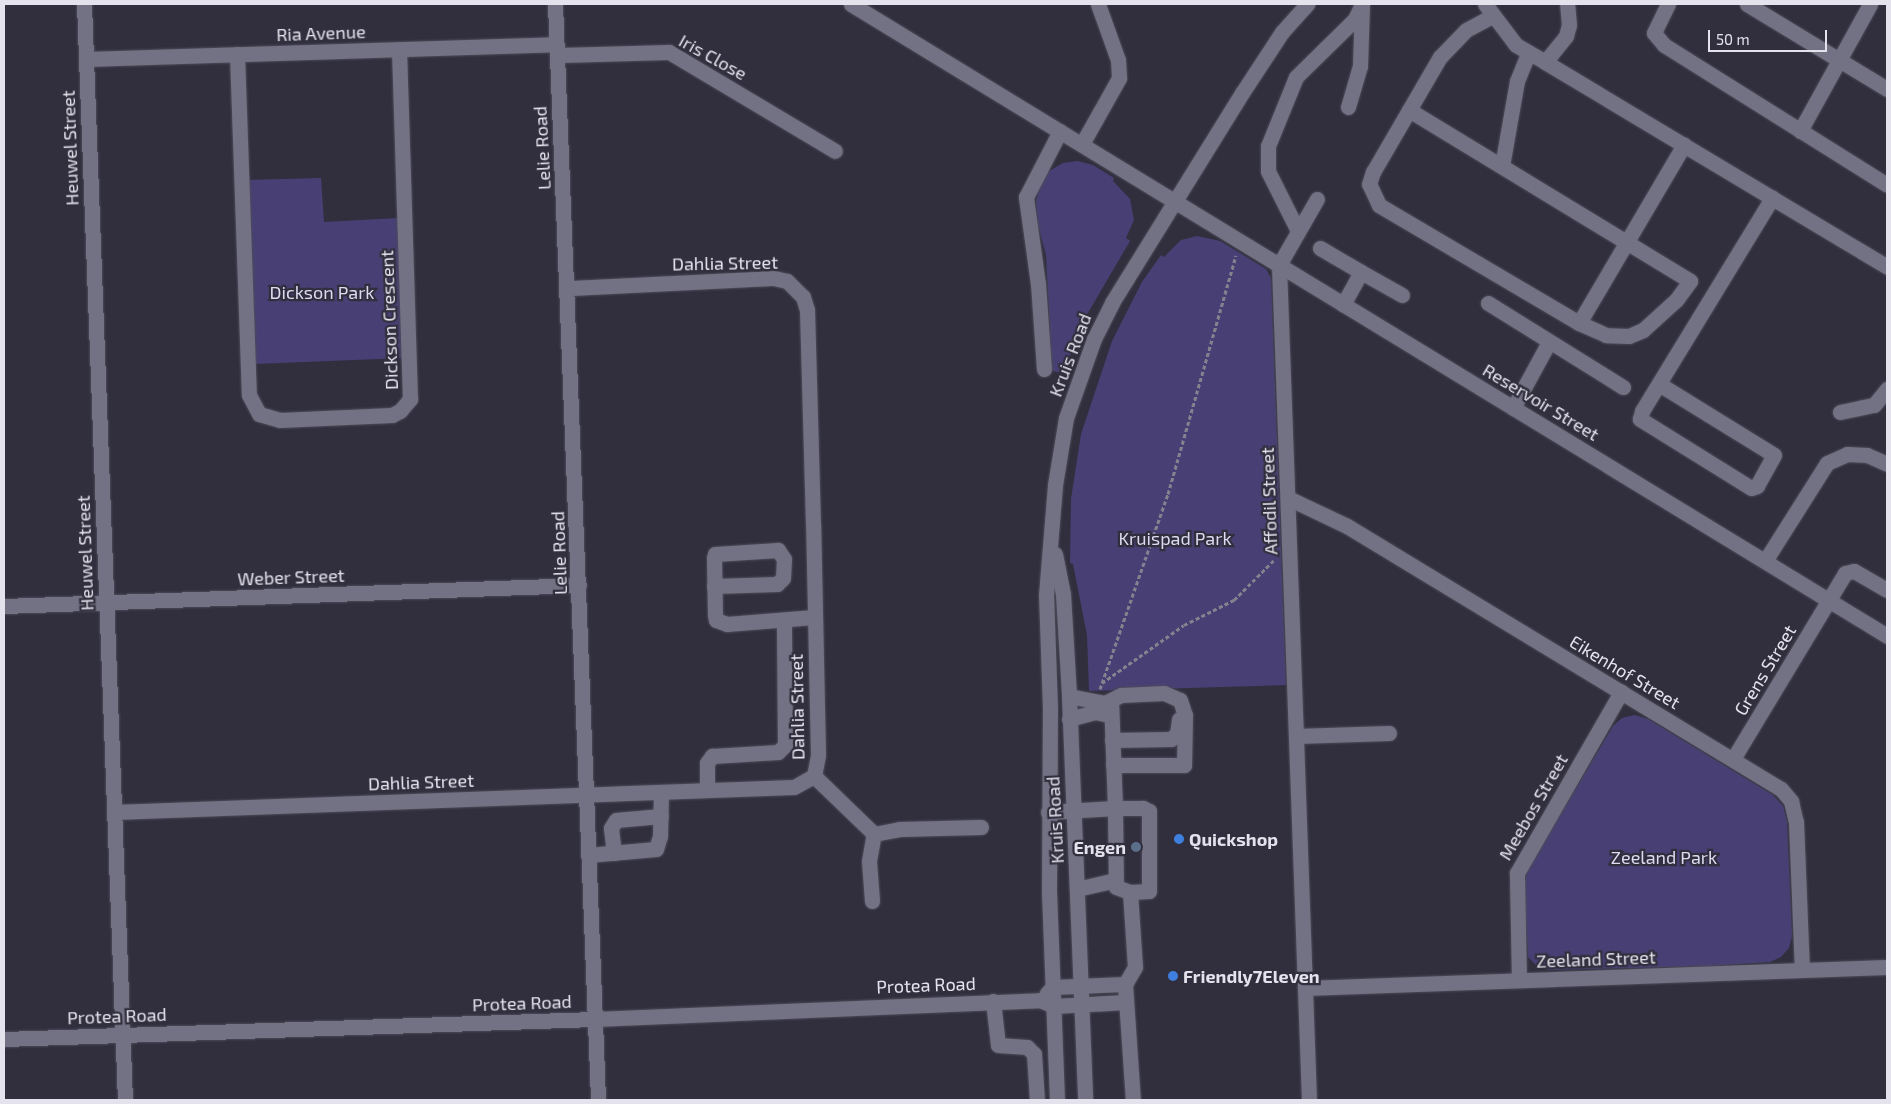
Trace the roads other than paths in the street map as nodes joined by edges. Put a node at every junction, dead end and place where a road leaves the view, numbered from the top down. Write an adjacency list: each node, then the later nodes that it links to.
1 (84, 4): 16 (street, Heuwel Street)
2 (556, 4): 13 (street, Lelie Road)
3 (851, 4): 22 (street)
4 (1098, 4): 24 (street)
5 (1307, 4): 31 (street, Kruis Road)
6 (1362, 4): 20 (street); 32 (street)
7 (1567, 4): 18 (street)
8 (1668, 4): 23 (street)
9 (1748, 4): 17 (street)
10 (1870, 4): 17 (street)
11 (1488, 10): 15 (street); 21 (street)
12 (399, 49): 13 (street, Ria Avenue); 14 (street, Ria Avenue); 14 (street, Dickson Crescent)
13 (557, 49): 26 (street, Iris Close); 39 (street, Lelie Road)
14 (237, 54): 16 (street, Ria Avenue)
15 (1528, 54): 18 (street); 27 (street)
16 (86, 59): 60 (street, Heuwel Street)
17 (1839, 60): 19 (street); 23 (street)
18 (1545, 62): 25 (street)
19 (1887, 89)
20 (1348, 107)
21 (1409, 110): 27 (street); 44 (street)
22 (1060, 131): 24 (street); 46 (street, Kruis Road)
23 (1800, 131): 28 (street)
24 (1082, 144): 31 (street)
25 (1684, 145): 29 (street); 33 (street)
26 (835, 151)
27 (1502, 166): 33 (street)
28 (1887, 185)
29 (1772, 198): 36 (street); 41 (street)
30 (1317, 199): 32 (street)
31 (1175, 201): 35 (street, Reservoir Street); 54 (street, Kruis Road)
32 (1298, 231): 35 (street)
33 (1627, 241): 38 (street); 44 (street)
34 (1320, 248): 37 (street)
35 (1279, 265): 43 (street, Reservoir Street); 53 (street, Affodil Street)
36 (1887, 267)
37 (1361, 272): 40 (street); 43 (street)
38 (1690, 281): 41 (street); 44 (street)
39 (568, 288): 56 (street, Lelie Road); 62 (street, Dahlia Street)
40 (1402, 295)
41 (1713, 295): 47 (street)
42 (1488, 303): 45 (street)
43 (1344, 304): 50 (street, Reservoir Street)
44 (1579, 323)
45 (1548, 342): 48 (street); 50 (street)
46 (1044, 369)
47 (1659, 384): 47 (street)
48 (1623, 387)
49 (1887, 389): 51 (street)
50 (1514, 408): 55 (street, Reservoir Street)
51 (1840, 412)
52 (1887, 464): 55 (street)
53 (1288, 498): 65 (street, Eikenhof Street); 71 (street, Affodil Street)
54 (1052, 540): 66 (street, Kruis Road); 82 (street, Kruis Road)
55 (1765, 561): 59 (street, Reservoir Street)
56 (579, 585): 60 (street, Weber Street); 78 (street, Lelie Road)
57 (714, 586): 57 (street); 63 (street)
58 (1887, 590): 59 (street, Grens Street)
59 (1829, 600): 64 (street, Reservoir Street); 73 (street, Grens Street)
60 (106, 602): 61 (street, Weber Street); 81 (street, Heuwel Street)
61 (4, 606)
62 (814, 617): 63 (street); 75 (street, Dahlia Street)
63 (784, 620): 76 (street)
64 (1887, 636)
65 (1622, 692): 73 (street, Eikenhof Street); 94 (street, Meebos Street)
66 (1069, 696): 68 (street); 69 (street, Kruis Road)
67 (1180, 700): 68 (street); 72 (street); 74 (street)
68 (1106, 707): 69 (street); 72 (street)
69 (1069, 719): 80 (street, Kruis Road)
70 (1389, 733): 71 (street)
71 (1296, 736): 98 (street, Affodil Street)
72 (1112, 740): 74 (street)
73 (1733, 759): 93 (street, Eikenhof Street)
74 (1113, 765): 79 (street)
75 (814, 776): 76 (street, Dahlia Street); 85 (street)
76 (707, 790): 77 (street, Dahlia Street)
77 (661, 792): 78 (street, Dahlia Street); 83 (street)
78 (586, 794): 81 (street, Dahlia Street); 87 (street, Lelie Road)
79 (1115, 808): 80 (street); 88 (street); 90 (street)
80 (1074, 811): 82 (street); 89 (street, Kruis Road)
81 (114, 812): 104 (street, Heuwel Street)
82 (1048, 812): 97 (street, Kruis Road)
83 (661, 816): 86 (street); 86 (street)
84 (981, 827): 85 (street)
85 (874, 834): 91 (street)
86 (614, 853): 87 (street)
87 (588, 855): 103 (street, Lelie Road)
88 (1113, 881): 89 (street); 90 (street)
89 (1077, 889): 96 (street, Kruis Road)
90 (1130, 892): 95 (street)
91 (872, 902)
92 (1887, 967): 93 (street, Zeeland Street)
93 (1802, 970): 94 (street, Zeeland Street)
94 (1519, 980): 98 (street, Zeeland Street)
95 (1125, 984): 96 (street); 100 (street)
96 (1080, 986): 97 (street); 102 (street, Kruis Road)
97 (1053, 987): 101 (street, Kruis Road)
98 (1305, 988): 112 (street, Affodil Street)
99 (993, 1001): 101 (street, Protea Road); 103 (street, Protea Road); 108 (street)
100 (1126, 1002): 102 (street, Protea Road); 111 (street)
101 (1047, 1003): 102 (street, Protea Road); 109 (street, Kruis Road)
102 (1081, 1006): 110 (street, Kruis Road)
103 (595, 1019): 104 (street, Protea Road); 107 (street, Lelie Road)
104 (122, 1035): 105 (street, Protea Road); 106 (street, Heuwel Street)
105 (4, 1038)
106 (125, 1100)
107 (598, 1100)
108 (1037, 1100)
109 (1058, 1100)
110 (1085, 1100)
111 (1133, 1100)
112 (1309, 1100)

